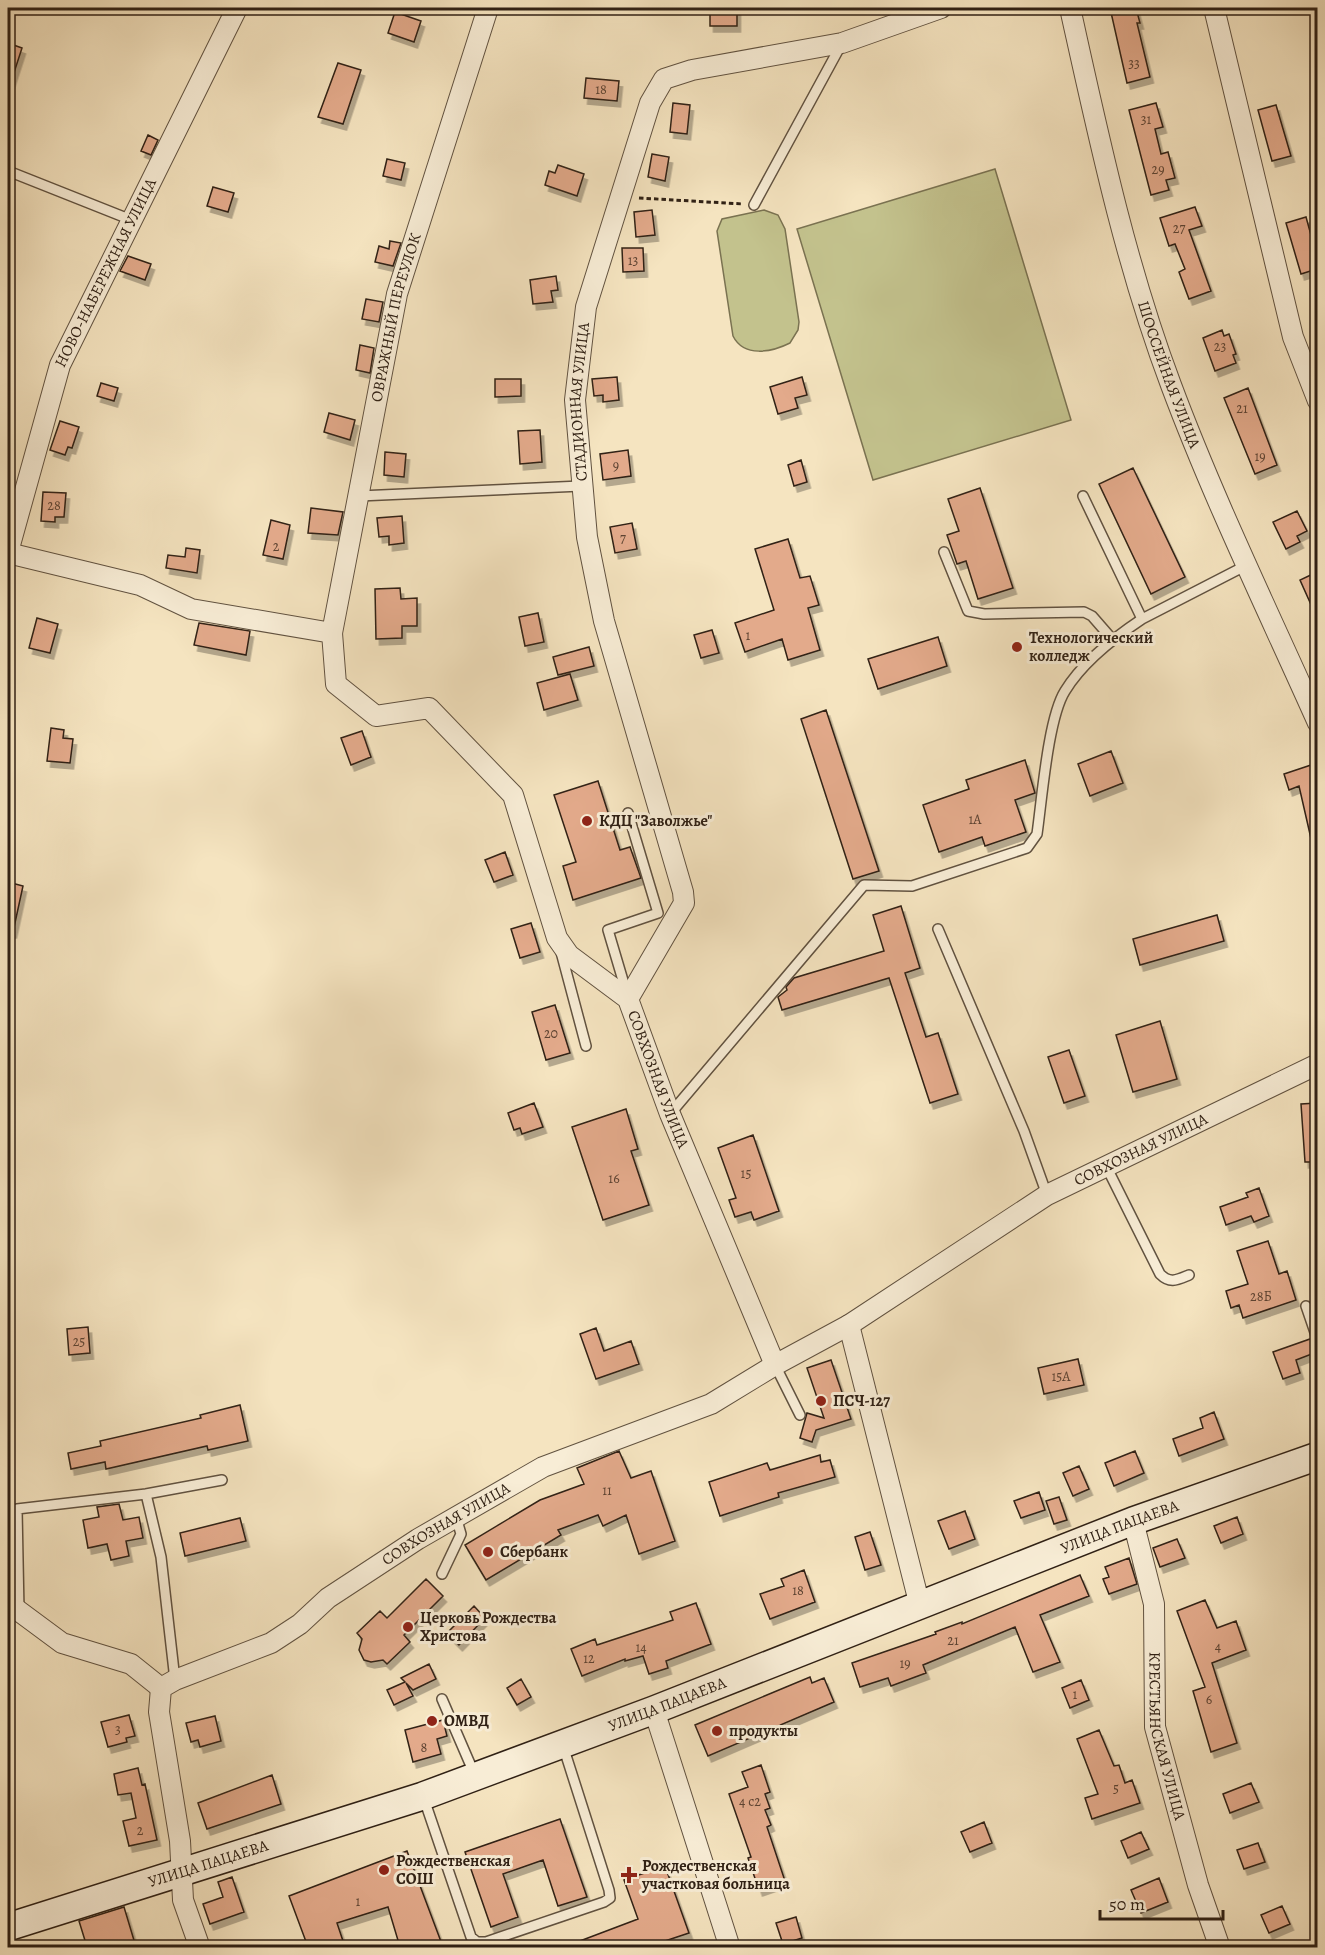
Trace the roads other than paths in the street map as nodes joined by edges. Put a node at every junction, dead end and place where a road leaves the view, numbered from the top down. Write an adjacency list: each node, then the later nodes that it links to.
1 (237, 8): 9 (street, НОВО-НАБЕРЕЖНАЯ УЛИЦА)
2 (488, 8): 12 (street, ОВРАЖНЫЙ ПЕРЕУЛОК)
3 (941, 8): 6 (street, СТАДИОННАЯ УЛИЦА)
4 (1070, 8): 16 (street, ШОССЕЙНАЯ УЛИЦА)
5 (1214, 8): 10 (street)
6 (842, 43): 8 (lane); 11 (street, СТАДИОННАЯ УЛИЦА)
7 (8, 171): 9 (lane)
8 (754, 205)
9 (134, 221): 15 (street, НОВО-НАБЕРЕЖНАЯ УЛИЦА)
10 (1317, 401)
11 (581, 486): 12 (lane); 25 (street, СТАДИОННАЯ УЛИЦА)
12 (357, 496): 18 (street, ОВРАЖНЫЙ ПЕРЕУЛОК)
13 (1083, 496): 17 (lane)
14 (944, 552): 19 (lane)
15 (8, 553): 18 (street)
16 (1247, 565): 17 (lane); 21 (street, ШОССЕЙНАЯ УЛИЦА)
17 (1142, 619): 19 (lane)
18 (332, 633): 20 (street, ОВРАЖНЫЙ ПЕРЕУЛОК)
19 (1112, 639): 28 (lane)
20 (429, 708): 24 (street, СОВХОЗНАЯ УЛИЦА)
21 (1317, 723)
22 (628, 813): 25 (lane)
23 (938, 929): 30 (lane)
24 (557, 938): 25 (street, СОВХОЗНАЯ УЛИЦА); 26 (lane)
25 (628, 999): 28 (street, СОВХОЗНАЯ УЛИЦА)
26 (586, 1046)
27 (1317, 1064): 29 (street, СОВХОЗНАЯ УЛИЦА)
28 (670, 1114): 35 (street, СОВХОЗНАЯ УЛИЦА)
29 (1106, 1166): 30 (street, СОВХОЗНАЯ УЛИЦА); 31 (lane)
30 (1047, 1195): 33 (street, СОВХОЗНАЯ УЛИЦА)
31 (1189, 1275)
32 (1306, 1306): 34 (lane)
33 (849, 1325): 35 (street, СОВХОЗНАЯ УЛИЦА); 43 (street)
34 (1317, 1341)
35 (775, 1365): 36 (lane); 40 (street, СОВХОЗНАЯ УЛИЦА)
36 (801, 1415)
37 (1317, 1456): 41 (street, УЛИЦА ПАЦАЕВА)
38 (222, 1480): 39 (lane)
39 (146, 1494): 44 (lane); 45 (lane)
40 (456, 1517): 42 (lane); 45 (street, СОВХОЗНАЯ УЛИЦА)
41 (1133, 1521): 43 (street, УЛИЦА ПАЦАЕВА); 55 (street, КРЕСТЬЯНСКАЯ УЛИЦА)
42 (442, 1574)
43 (920, 1606): 47 (street, УЛИЦА ПАЦАЕВА)
44 (13, 1607): 45 (street)
45 (168, 1684): 51 (street)
46 (442, 1699): 49 (lane)
47 (654, 1710): 48 (street, УЛИЦА ПАЦАЕВА); 54 (street)
48 (563, 1744): 49 (street, УЛИЦА ПАЦАЕВА); 50 (lane)
49 (476, 1777): 50 (street, УЛИЦА ПАЦАЕВА)
50 (423, 1796): 51 (street, УЛИЦА ПАЦАЕВА)
51 (181, 1874): 52 (street, УЛИЦА ПАЦАЕВА); 53 (street)
52 (8, 1927)
53 (200, 1947)
54 (730, 1947)
55 (1220, 1947)

